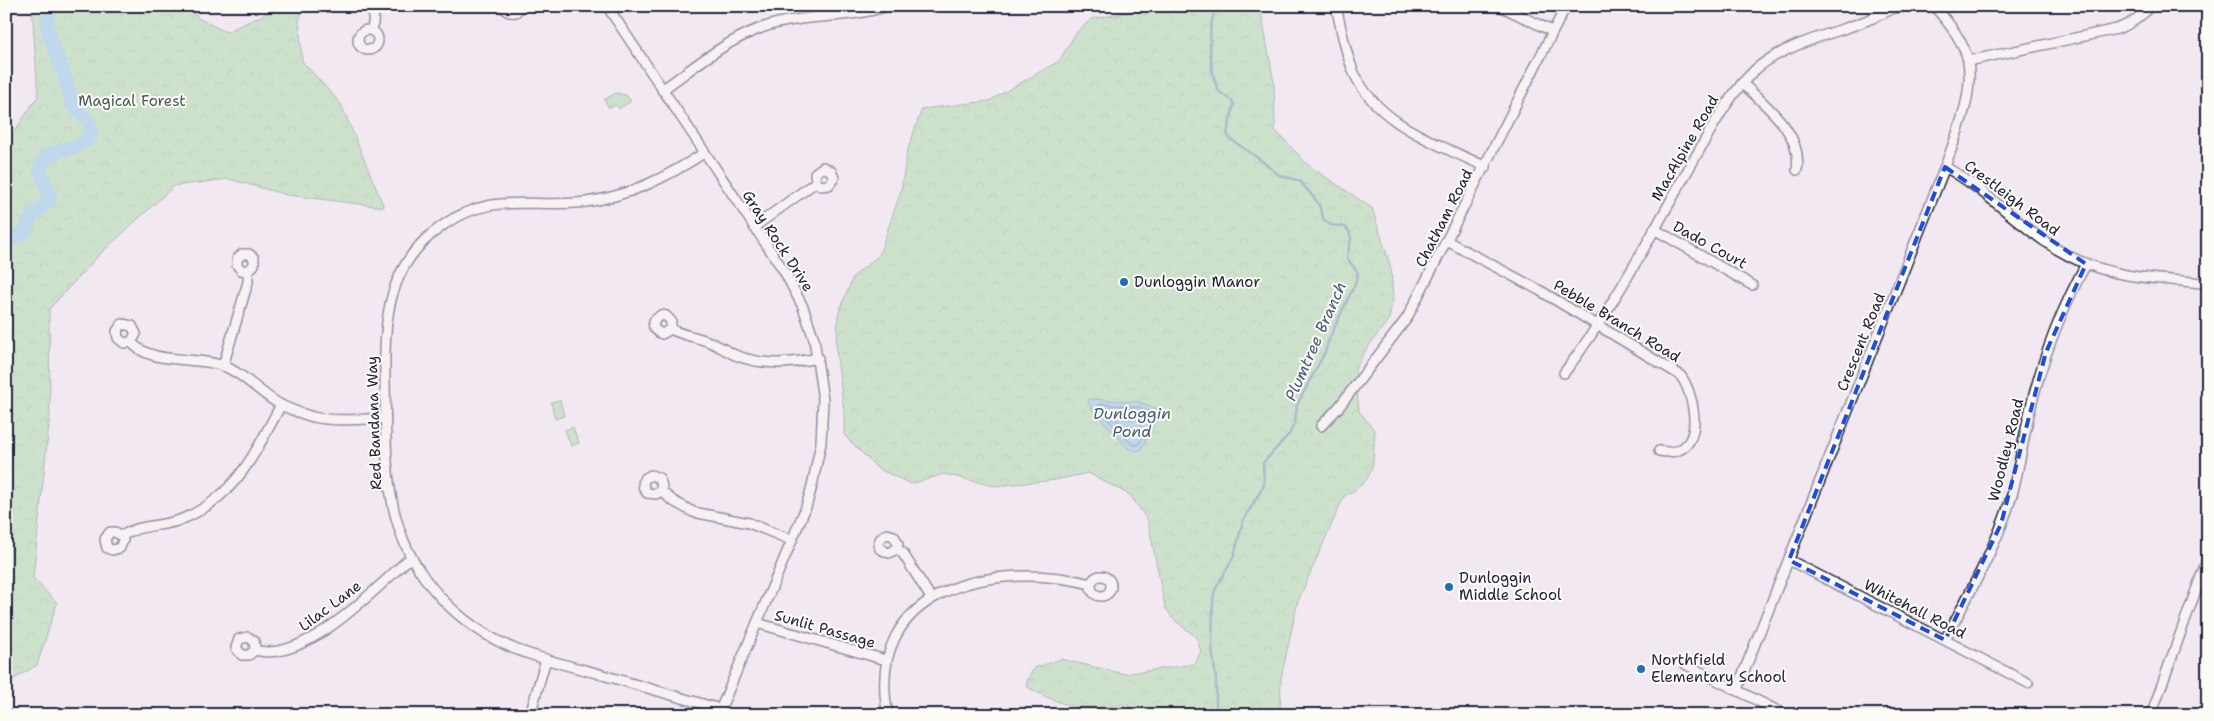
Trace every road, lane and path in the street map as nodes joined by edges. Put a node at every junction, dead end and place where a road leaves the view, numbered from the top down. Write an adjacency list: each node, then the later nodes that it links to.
1 (375, 6): 13 (street)
2 (504, 6): 3 (street)
3 (521, 6)
4 (607, 6): 17 (street, Gray Rock Drive)
5 (887, 6): 17 (street)
6 (1336, 6): 19 (street)
7 (1500, 6): 14 (street)
8 (1566, 6): 14 (street, Chatham Road)
9 (1915, 6): 12 (street, MacAlpine Road)
10 (1934, 6): 15 (street, Crescent Road)
11 (2150, 6): 15 (street)
12 (1894, 7): 16 (street, MacAlpine Road)
13 (372, 31)
14 (1552, 31): 19 (street, Chatham Road)
15 (1968, 61): 20 (street, Crescent Road)
16 (1742, 83): 21 (street); 24 (street, MacAlpine Road)
17 (662, 90): 18 (street, Gray Rock Drive)
18 (704, 153): 23 (street, Gray Rock Drive); 37 (street, Red Bandana Way)
19 (1486, 167): 25 (street, Chatham Road)
20 (1945, 167): 26 (street, Crestleigh Road); 46 (street, Crescent Road)
21 (1797, 170)
22 (816, 182): 23 (street)
23 (754, 227): 33 (street, Gray Rock Drive)
24 (1654, 229): 29 (street, Dado Court); 30 (street, MacAlpine Road)
25 (1448, 242): 30 (street, Pebble Branch Road); 38 (street, Chatham Road)
26 (2086, 264): 28 (street, Crestleigh Road); 50 (street, Woodley Road)
27 (248, 271): 34 (street)
28 (2208, 284)
29 (1752, 285)
30 (1598, 326): 35 (street, MacAlpine Road); 39 (street, Pebble Branch Road)
31 (671, 329): 33 (street)
32 (131, 342): 34 (street)
33 (818, 358): 42 (street, Gray Rock Drive)
34 (223, 366): 36 (street)
35 (1564, 373)
36 (281, 405): 37 (street); 41 (street)
37 (386, 418): 45 (street, Red Bandana Way)
38 (1321, 426)
39 (1659, 451)
40 (660, 490): 42 (street)
41 (122, 536)
42 (791, 540): 49 (street, Gray Rock Drive)
43 (896, 548): 48 (street)
44 (2208, 557): 61 (street)
45 (411, 558): 51 (street, Lilac Lane); 52 (street, Red Bandana Way)
46 (1789, 560): 50 (street, Whitehall Road); 56 (street, Crescent Road)
47 (1091, 584): 48 (street)
48 (931, 598): 53 (street)
49 (757, 624): 53 (street, Sunlit Passage); 57 (street, Gray Rock Drive)
50 (1945, 640): 55 (street, Whitehall Road)
51 (255, 650)
52 (546, 659): 57 (street, Red Bandana Way); 58 (street)
53 (886, 660): 59 (street)
54 (1685, 664): 56 (street)
55 (2028, 684)
56 (1738, 689): 60 (street)
57 (719, 712)
58 (530, 715)
59 (888, 715)
60 (1786, 715)
61 (2151, 715)

